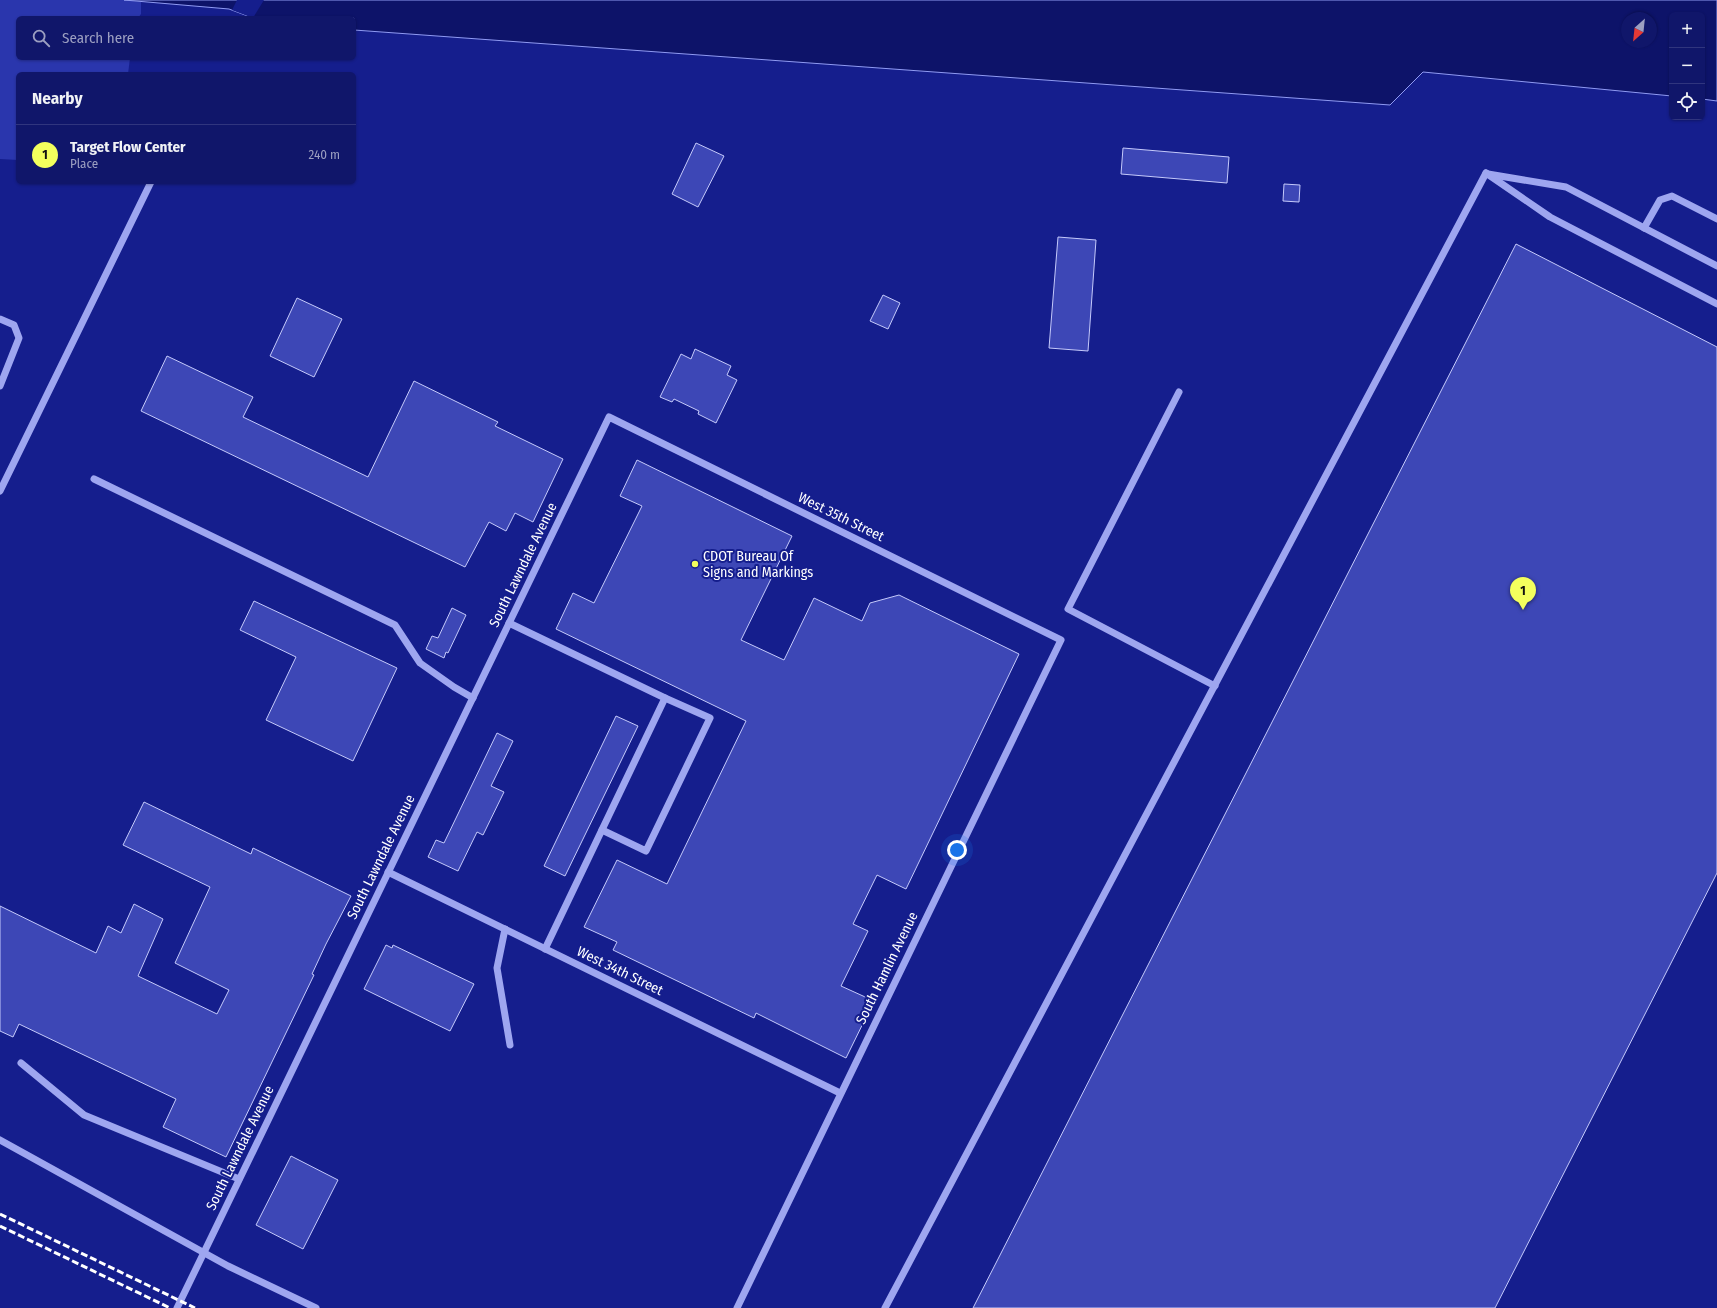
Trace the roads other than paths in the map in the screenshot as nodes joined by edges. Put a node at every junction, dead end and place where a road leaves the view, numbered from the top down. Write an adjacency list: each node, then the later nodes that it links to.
1 (1486, 173): 4 (street); 6 (street); 15 (street)
2 (150, 184): 12 (street)
3 (1717, 219): 4 (street)
4 (1644, 228): 5 (street)
5 (1717, 266)
6 (1717, 304)
7 (0, 319): 8 (street)
8 (0, 386)
9 (1179, 392): 15 (street)
10 (609, 417): 13 (street, South Lawndale Avenue); 14 (street, West 35th Street)
11 (94, 479): 16 (street)
12 (0, 491)
13 (509, 623): 16 (street, South Lawndale Avenue); 17 (street)
14 (1061, 640): 24 (street, South Hamlin Avenue)
15 (1215, 686): 31 (street)
16 (473, 698): 19 (street, South Lawndale Avenue)
17 (665, 698): 18 (street); 18 (street)
18 (602, 830): 21 (street)
19 (388, 872): 20 (street, West 34th Street); 26 (street, South Lawndale Avenue)
20 (505, 929): 21 (street, West 34th Street); 22 (street)
21 (545, 949): 24 (street, West 34th Street)
22 (510, 1045)
23 (21, 1063): 26 (street)
24 (840, 1093): 30 (street, South Hamlin Avenue)
25 (0, 1140): 27 (street)
26 (239, 1180): 27 (street, South Lawndale Avenue)
27 (203, 1253): 28 (street, South Lawndale Avenue); 29 (street)
28 (177, 1308)
29 (316, 1308)
30 (737, 1308)
31 (885, 1308)

